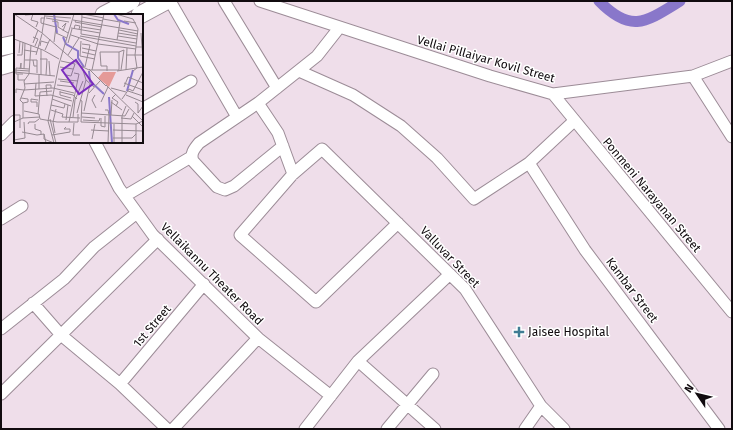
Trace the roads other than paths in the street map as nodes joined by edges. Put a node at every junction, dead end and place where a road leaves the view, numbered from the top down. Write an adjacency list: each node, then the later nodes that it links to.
1 (131, 1): 6 (main road)
2 (166, 1): 7 (main road)
3 (170, 1): 21 (street)
4 (224, 1): 17 (street)
5 (260, 1): 8 (street, Vellai Pillaiyar Kovil Street)
6 (106, 14)
7 (142, 14)
8 (339, 28): 14 (street); 18 (street, Vellai Pillaiyar Kovil Street)
9 (14, 44): 10 (main road)
10 (1, 47)
11 (732, 61): 15 (street, Vellai Pillaiyar Kovil Street)
12 (14, 62): 13 (main road)
13 (1, 66)
14 (298, 71): 17 (street); 29 (street)
15 (693, 76): 18 (street, Vellai Pillaiyar Kovil Street); 25 (street)
16 (191, 81): 20 (street)
17 (277, 88): 19 (street)
18 (553, 94): 22 (street, Ponmeni Narayanan Street)
19 (258, 103): 21 (street); 27 (street)
20 (143, 108)
21 (237, 116): 28 (street)
22 (574, 121): 29 (street); 40 (street, Ponmeni Narayanan Street)
23 (14, 122): 24 (street)
24 (1, 135)
25 (732, 137)
26 (96, 143): 31 (street, Vellaikannu Theater Road)
27 (283, 146): 28 (street); 30 (street)
28 (191, 157): 31 (street)
29 (529, 163): 58 (street, Kambar Street)
30 (294, 174): 35 (street, Valluvar Street); 35 (street)
31 (124, 196): 33 (street, Vellaikannu Theater Road)
32 (22, 206): 34 (street)
33 (137, 213): 36 (street, Vellaikannu Theater Road); 39 (street)
34 (1, 220)
35 (398, 223): 37 (street, Valluvar Street)
36 (158, 239): 38 (street, Vellaikannu Theater Road); 42 (street)
37 (450, 274): 44 (street); 50 (street, Valluvar Street)
38 (204, 284): 43 (street, Vellaikannu Theater Road); 46 (street, 1st Street)
39 (33, 303): 41 (street); 42 (street)
40 (732, 312)
41 (1, 329)
42 (61, 335): 46 (street); 47 (street)
43 (258, 338): 48 (street); 52 (street, Vellaikannu Theater Road)
44 (358, 361): 48 (street); 49 (street)
45 (433, 374): 49 (street)
46 (120, 384): 51 (street)
47 (1, 394)
48 (331, 396): 53 (street)
49 (408, 404): 54 (street); 55 (street)
50 (542, 406): 56 (street); 57 (street, Valluvar Street)
51 (168, 429)
52 (173, 429)
53 (305, 429)
54 (387, 429)
55 (435, 429)
56 (525, 429)
57 (564, 429)
58 (719, 429)

